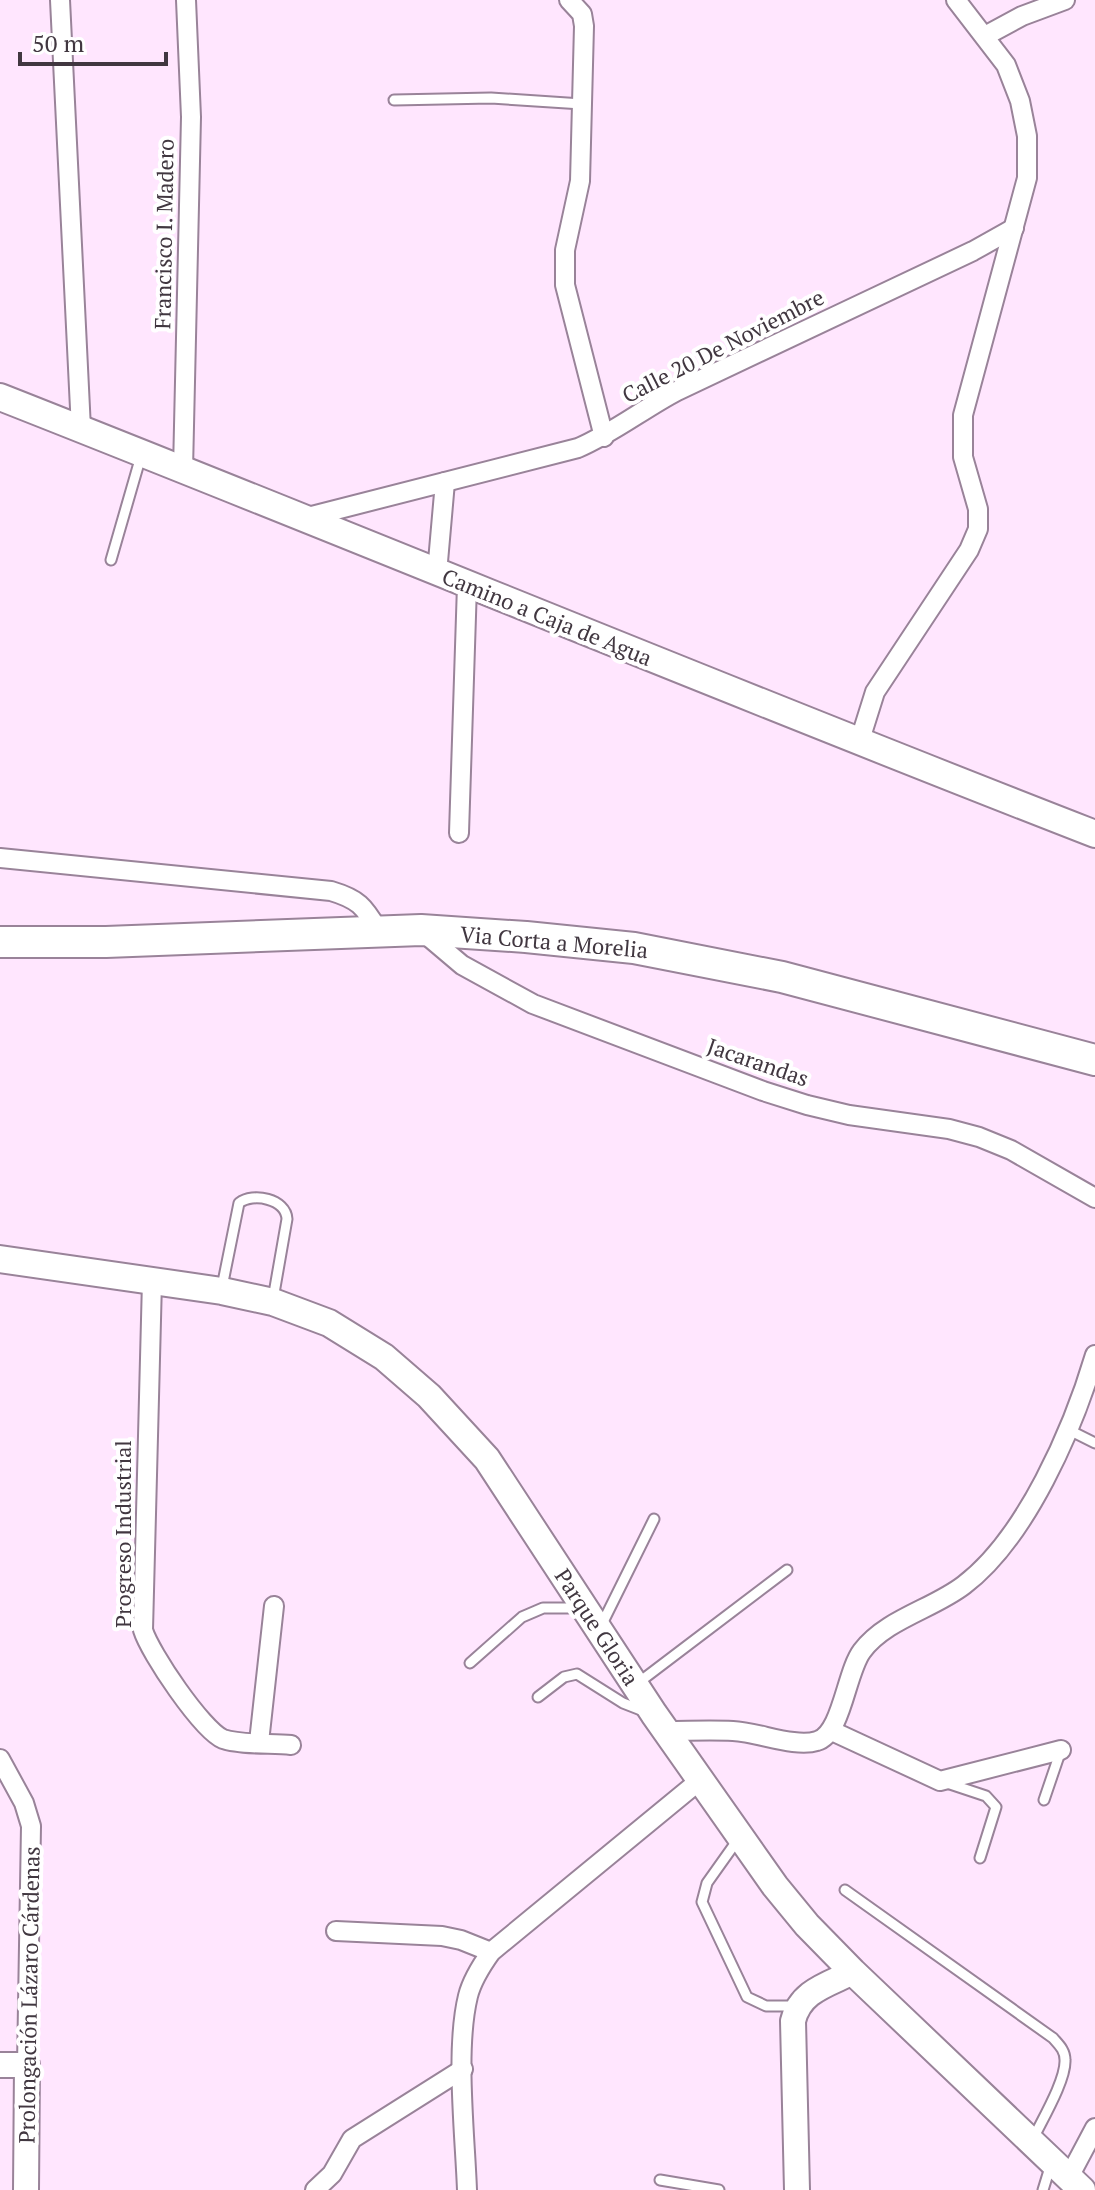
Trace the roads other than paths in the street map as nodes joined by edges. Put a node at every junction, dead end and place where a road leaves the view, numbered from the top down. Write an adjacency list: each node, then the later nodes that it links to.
1 (60, 0): 11 (street)
2 (186, 0): 14 (street, Francisco I. Madero)
3 (569, 0): 8 (street)
4 (956, 0): 6 (street)
5 (1065, 0): 6 (street)
6 (985, 36): 9 (street)
7 (394, 100): 8 (lane)
8 (582, 104): 12 (street)
9 (1014, 228): 12 (street, Calle 20 De Noviembre); 20 (street)
10 (0, 397): 11 (main road, Camino a Caja de Agua)
11 (81, 429): 13 (main road, Camino a Caja de Agua)
12 (604, 437): 15 (street, Calle 20 De Noviembre)
13 (142, 453): 14 (main road, Camino a Caja de Agua); 17 (lane)
14 (183, 470): 16 (main road, Camino a Caja de Agua)
15 (445, 482): 16 (street, Calle 20 De Noviembre); 18 (street)
16 (304, 518): 18 (main road, Camino a Caja de Agua)
17 (111, 560)
18 (437, 573): 19 (main road, Camino a Caja de Agua)
19 (467, 585): 20 (main road, Camino a Caja de Agua); 21 (street)
20 (859, 743): 22 (main road, Camino a Caja de Agua)
21 (459, 833)
22 (1095, 834)
23 (0, 858): 24 (street)
24 (378, 930): 25 (main road, Via Corta a Morelia); 26 (main road, Via Corta a Morelia)
25 (421, 930): 27 (main road, Via Corta a Morelia); 28 (street, Jacarandas)
26 (0, 942)
27 (1095, 1060)
28 (1095, 1198)
29 (0, 1259): 30 (main road, Parque Gloria)
30 (152, 1281): 31 (main road, Parque Gloria); 46 (street, Progreso Industrial)
31 (222, 1291): 32 (main road, Parque Gloria); 32 (lane)
32 (273, 1302): 39 (main road, Parque Gloria)
33 (1094, 1361): 34 (street)
34 (1069, 1430): 35 (lane); 45 (street)
35 (1095, 1443)
36 (654, 1519): 40 (lane)
37 (787, 1570): 42 (lane)
38 (274, 1606): 46 (street)
39 (584, 1608): 40 (main road, Parque Gloria); 41 (lane)
40 (600, 1629): 42 (main road, Parque Gloria)
41 (470, 1663)
42 (635, 1685): 44 (main road, Parque Gloria)
43 (538, 1697): 44 (lane)
44 (660, 1722): 45 (street); 50 (main road, Parque Gloria)
45 (832, 1731): 51 (street)
46 (259, 1742): 47 (street, Progreso Industrial)
47 (291, 1745)
48 (1061, 1750): 51 (street); 52 (lane)
49 (0, 1759): 61 (street, Prolongación Lázaro Cárdenas)
50 (699, 1781): 53 (main road, Parque Gloria); 57 (street)
51 (940, 1781): 54 (lane)
52 (1044, 1800)
53 (739, 1838): 58 (main road, Parque Gloria); 59 (lane)
54 (980, 1858)
55 (845, 1890): 64 (lane)
56 (336, 1931): 57 (street)
57 (491, 1952): 62 (street)
58 (853, 1972): 59 (street); 64 (main road, Parque Gloria)
59 (796, 2006): 71 (street)
60 (0, 2065): 61 (street)
61 (27, 2065): 67 (street, Prolongación Lázaro Cárdenas)
62 (463, 2069): 68 (street); 69 (street)
63 (1095, 2128): 65 (street)
64 (1032, 2142): 65 (main road, Parque Gloria)
65 (1068, 2176): 72 (lane)
66 (660, 2180): 70 (lane)
67 (26, 2190)
68 (315, 2190)
69 (467, 2190)
70 (719, 2190)
71 (797, 2190)
72 (1043, 2190)

